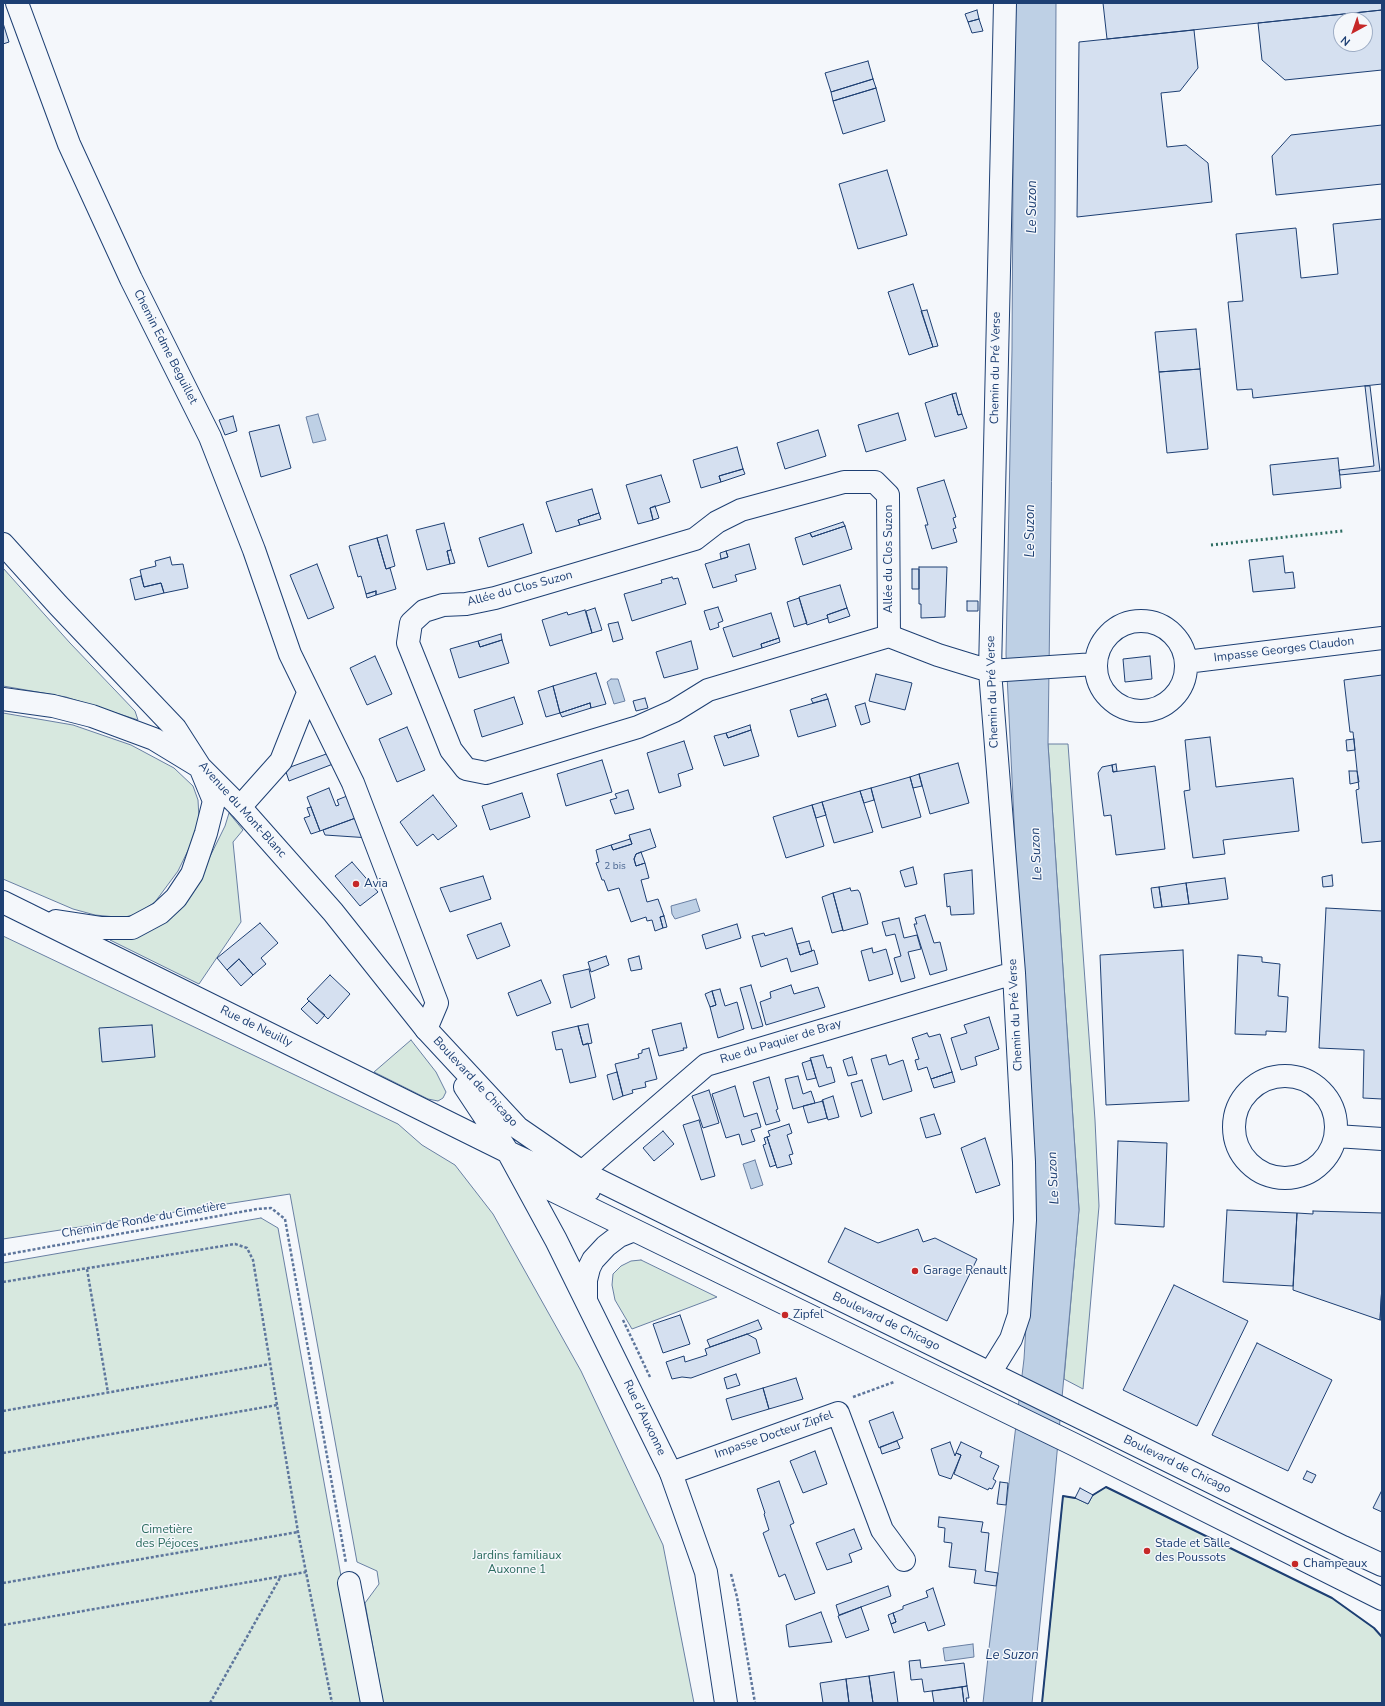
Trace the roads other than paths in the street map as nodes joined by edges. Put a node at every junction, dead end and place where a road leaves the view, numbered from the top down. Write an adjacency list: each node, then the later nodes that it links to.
1 (17, 3): 9 (street, Chemin Edme Beguillet)
2 (1004, 3): 8 (street, Chemin du Pré Verse)
3 (3, 544): 11 (street, Avenue du Mont-Blanc)
4 (889, 636): 4 (street, Allée du Clos Suzon); 8 (street)
5 (1382, 638): 6 (street, Impasse Georges Claudon)
6 (1186, 662): 7 (street); 7 (street)
7 (1096, 664): 8 (street)
8 (990, 671): 15 (street, Chemin du Pré Verse)
9 (308, 693): 12 (street); 16 (street, Chemin Edme Beguillet)
10 (3, 699): 11 (street)
11 (200, 768): 12 (street, Avenue du Mont-Blanc); 14 (street)
12 (240, 807): 16 (street, Avenue du Mont-Blanc)
13 (3, 902): 14 (street, Rue de Neuilly)
14 (34, 918): 19 (street, Rue de Neuilly)
15 (1014, 973): 20 (street, Rue du Paquier de Bray); 24 (street, Chemin du Pré Verse)
16 (426, 1029): 19 (street); 20 (street, Boulevard de Chicago)
17 (1336, 1136): 17 (street); 18 (street)
18 (1382, 1139)
19 (508, 1152): 21 (street); 22 (street); 23 (street, Rue d'Auxonne)
20 (582, 1172): 21 (street, Boulevard de Chicago)
21 (682, 1221): 24 (street, Boulevard de Chicago)
22 (634, 1230): 23 (street); 29 (street)
23 (586, 1299): 25 (street, Rue d'Auxonne)
24 (990, 1373): 27 (street, Boulevard de Chicago)
25 (671, 1473): 26 (street, Impasse Docteur Zipfel); 32 (street, Rue d'Auxonne)
26 (904, 1560)
27 (1382, 1564)
28 (349, 1583): 31 (street)
29 (1376, 1594): 30 (street)
30 (1382, 1605)
31 (372, 1703)
32 (726, 1703)

